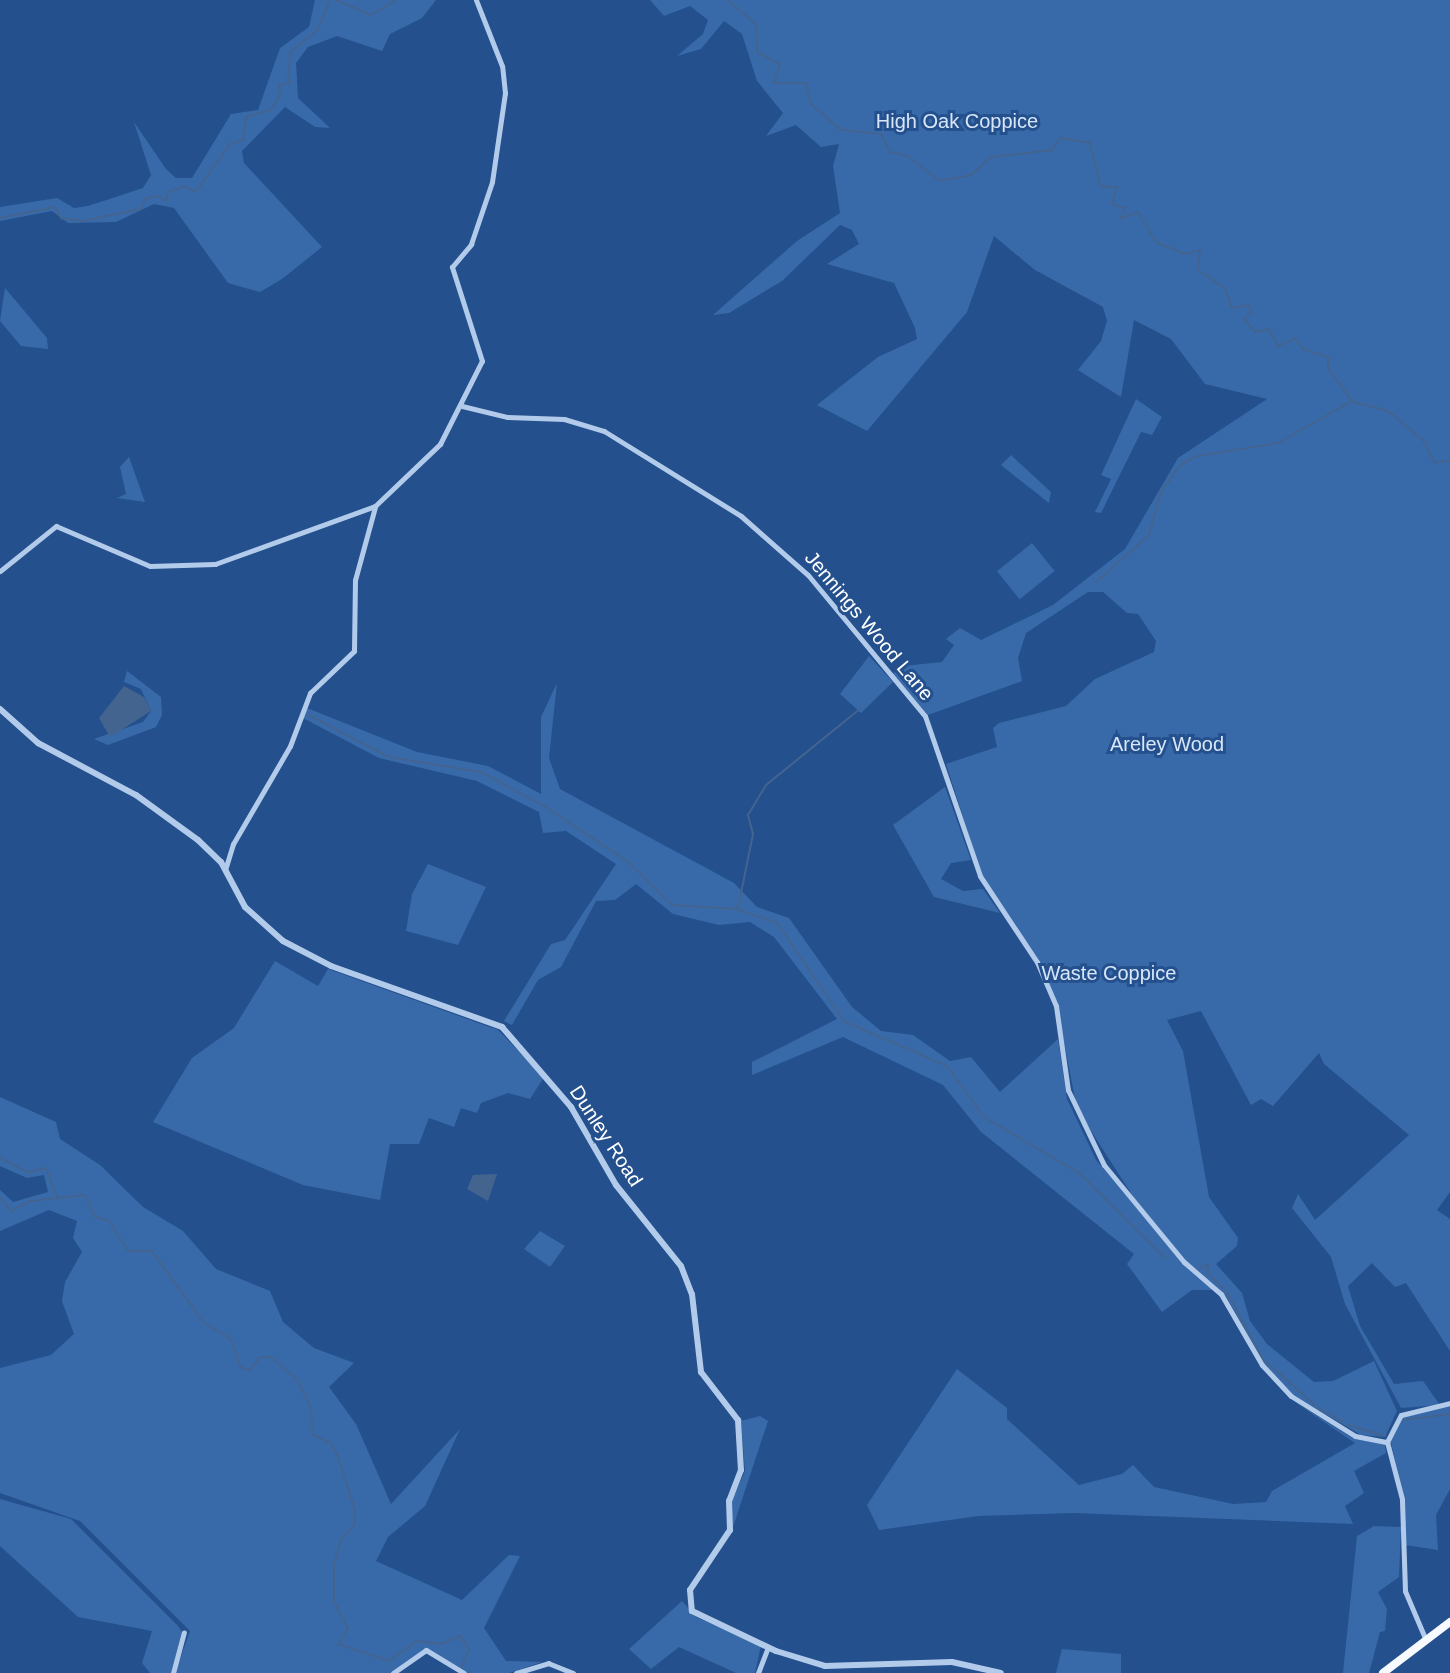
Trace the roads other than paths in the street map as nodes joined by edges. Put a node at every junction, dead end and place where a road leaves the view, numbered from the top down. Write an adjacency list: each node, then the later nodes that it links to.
1 (476, 0): 2 (street)
2 (462, 406): 3 (street); 8 (street, Jennings Wood Lane)
3 (375, 506): 4 (street); 6 (street)
4 (0, 571)
5 (0, 709): 6 (street, Dunley Road)
6 (225, 870): 12 (street, Dunley Road)
7 (1450, 1403): 8 (street)
8 (1387, 1442): 11 (street)
9 (1450, 1622): 11 (main road)
10 (184, 1632): 13 (street)
11 (1425, 1638): 20 (main road)
12 (768, 1647): 18 (street); 19 (street)
13 (173, 1673)
14 (393, 1673): 15 (street)
15 (464, 1673)
16 (516, 1673): 17 (street)
17 (573, 1673)
18 (758, 1673)
19 (1001, 1673)
20 (1383, 1673)

